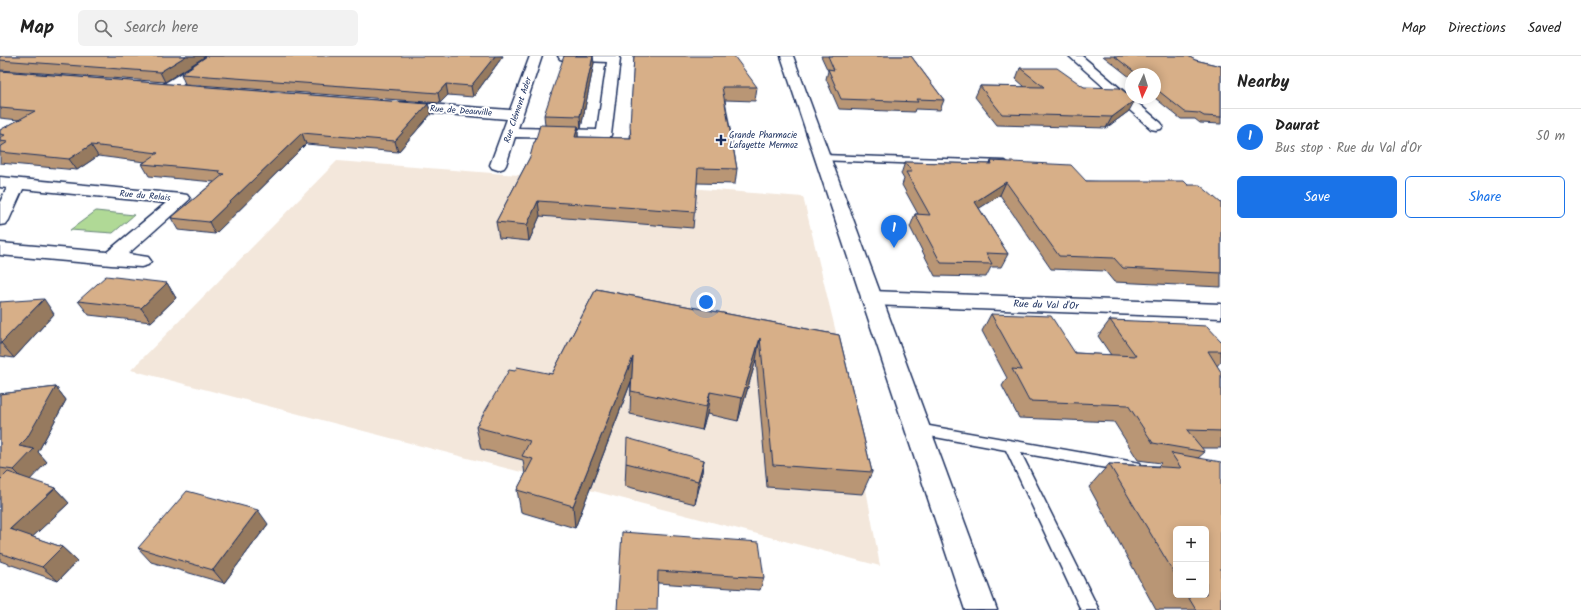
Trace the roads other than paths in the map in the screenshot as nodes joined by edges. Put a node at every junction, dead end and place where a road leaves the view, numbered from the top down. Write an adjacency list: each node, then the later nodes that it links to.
1 (217, 56): 7 (street)
2 (536, 56): 10 (street, Rue Clément Ader)
3 (564, 56): 12 (street)
4 (787, 56): 13 (street)
5 (1075, 56): 11 (street)
6 (151, 87): 7 (street)
7 (167, 88): 8 (street)
8 (191, 90)
9 (389, 105): 10 (street, Rue de Deauville)
10 (516, 115): 12 (street, Rue Clément Ader)
11 (1156, 126)
12 (511, 132): 15 (street, Rue Clément Ader)
13 (822, 158): 14 (lane); 22 (street)
14 (1017, 164)
15 (498, 165)
16 (0, 182): 17 (street, Rue du Relais)
17 (17, 184): 18 (street); 20 (street, Rue du Relais)
18 (0, 220)
19 (0, 249): 20 (street)
20 (111, 258): 21 (street)
21 (141, 261)
22 (871, 298): 23 (street, Rue du Val d'Or); 24 (street)
23 (1221, 311)
24 (918, 429): 25 (lane); 27 (street)
25 (1011, 446): 26 (lane); 28 (lane)
26 (1148, 469)
27 (981, 610)
28 (1090, 610)

